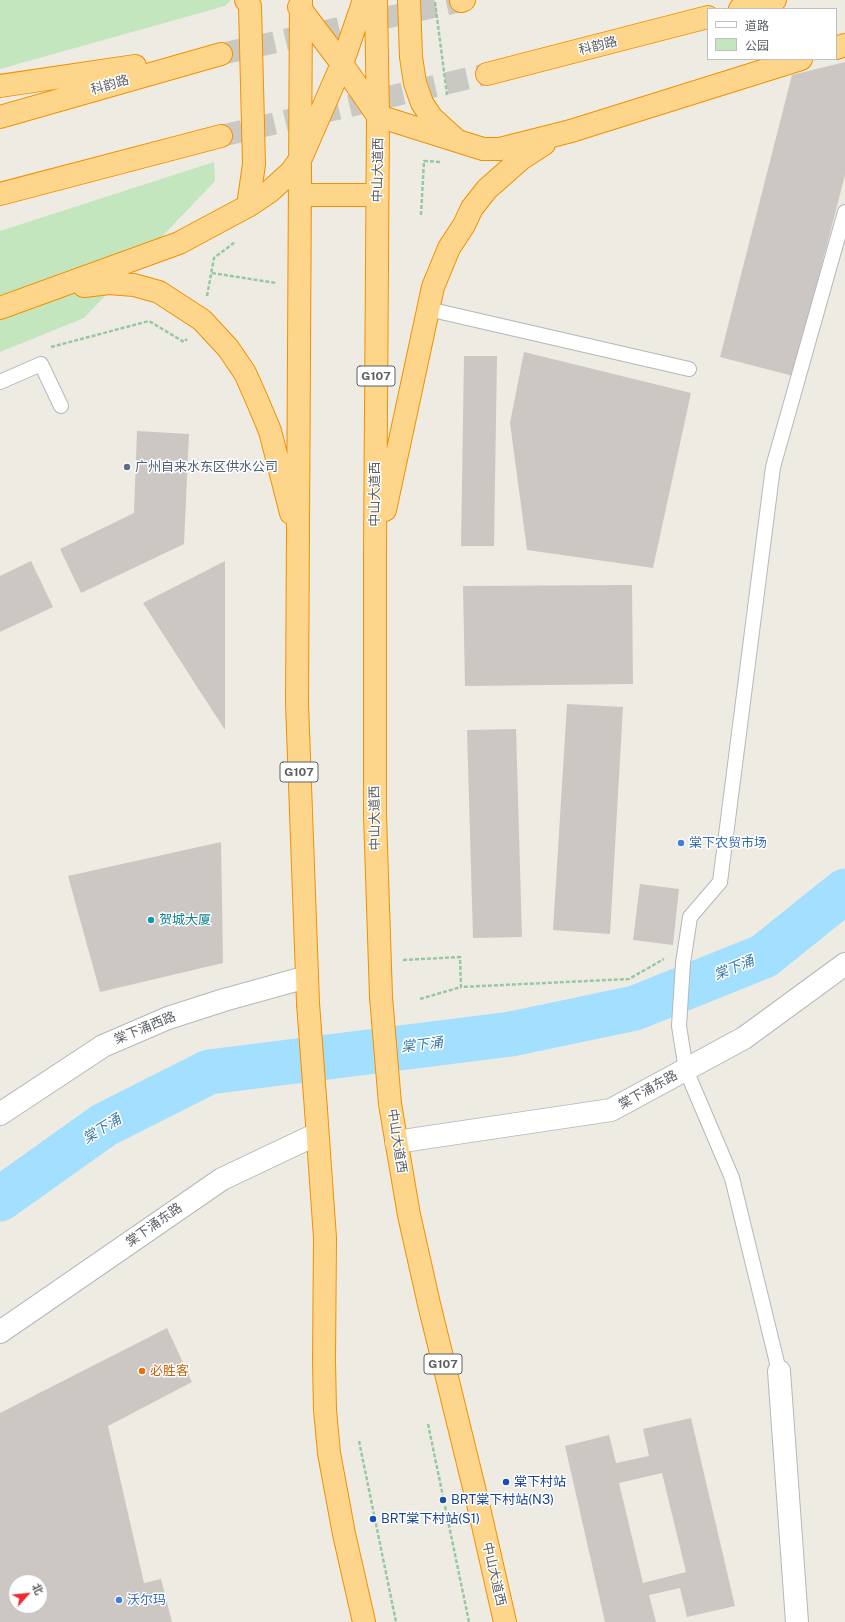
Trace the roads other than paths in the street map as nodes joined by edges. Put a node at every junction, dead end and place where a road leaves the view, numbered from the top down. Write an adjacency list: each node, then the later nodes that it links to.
1 (246, 0): 22 (highway)
2 (364, 0): 10 (highway)
3 (376, 0): 13 (highway, 中山大道西 / G107)
4 (409, 0): 17 (highway)
5 (775, 0): 7 (highway)
6 (297, 3): 10 (highway); 18 (highway, G107)
7 (744, 8)
8 (707, 17): 11 (highway, 科韵路)
9 (798, 60): 15 (highway)
10 (342, 64): 13 (highway); 18 (highway)
11 (487, 74)
12 (0, 86): 14 (highway, 科韵路)
13 (378, 116): 17 (highway); 21 (highway, 中山大道西 / G107)
14 (0, 117)
15 (571, 131): 17 (highway); 26 (highway)
16 (221, 136): 19 (highway)
17 (459, 143)
18 (301, 158): 20 (highway, G107); 22 (highway)
19 (0, 194)
20 (300, 195): 21 (highway); 30 (highway, G107)
21 (377, 195): 31 (highway, 中山大道西 / G107)
22 (248, 206): 24 (highway)
23 (845, 212): 34 (lane)
24 (38, 295): 25 (highway); 30 (highway)
25 (0, 308)
26 (428, 309): 27 (lane); 31 (highway)
27 (689, 369)
28 (0, 382): 29 (lane)
29 (61, 406)
30 (299, 542): 33 (highway, G107)
31 (375, 556): 37 (highway, 中山大道西 / G107, bridge)
32 (845, 964): 34 (street, 棠下涌东路)
33 (307, 977): 35 (street, 棠下涌西路); 36 (highway, G107, bridge)
34 (686, 1070): 37 (street, 棠下涌东路); 39 (lane)
35 (0, 1114)
36 (317, 1134): 38 (street, 棠下涌东路); 40 (highway, G107)
37 (396, 1142): 41 (highway, 中山大道西 / G107)
38 (0, 1332)
39 (779, 1371): 42 (street)
40 (364, 1622)
41 (505, 1622)
42 (797, 1622)

